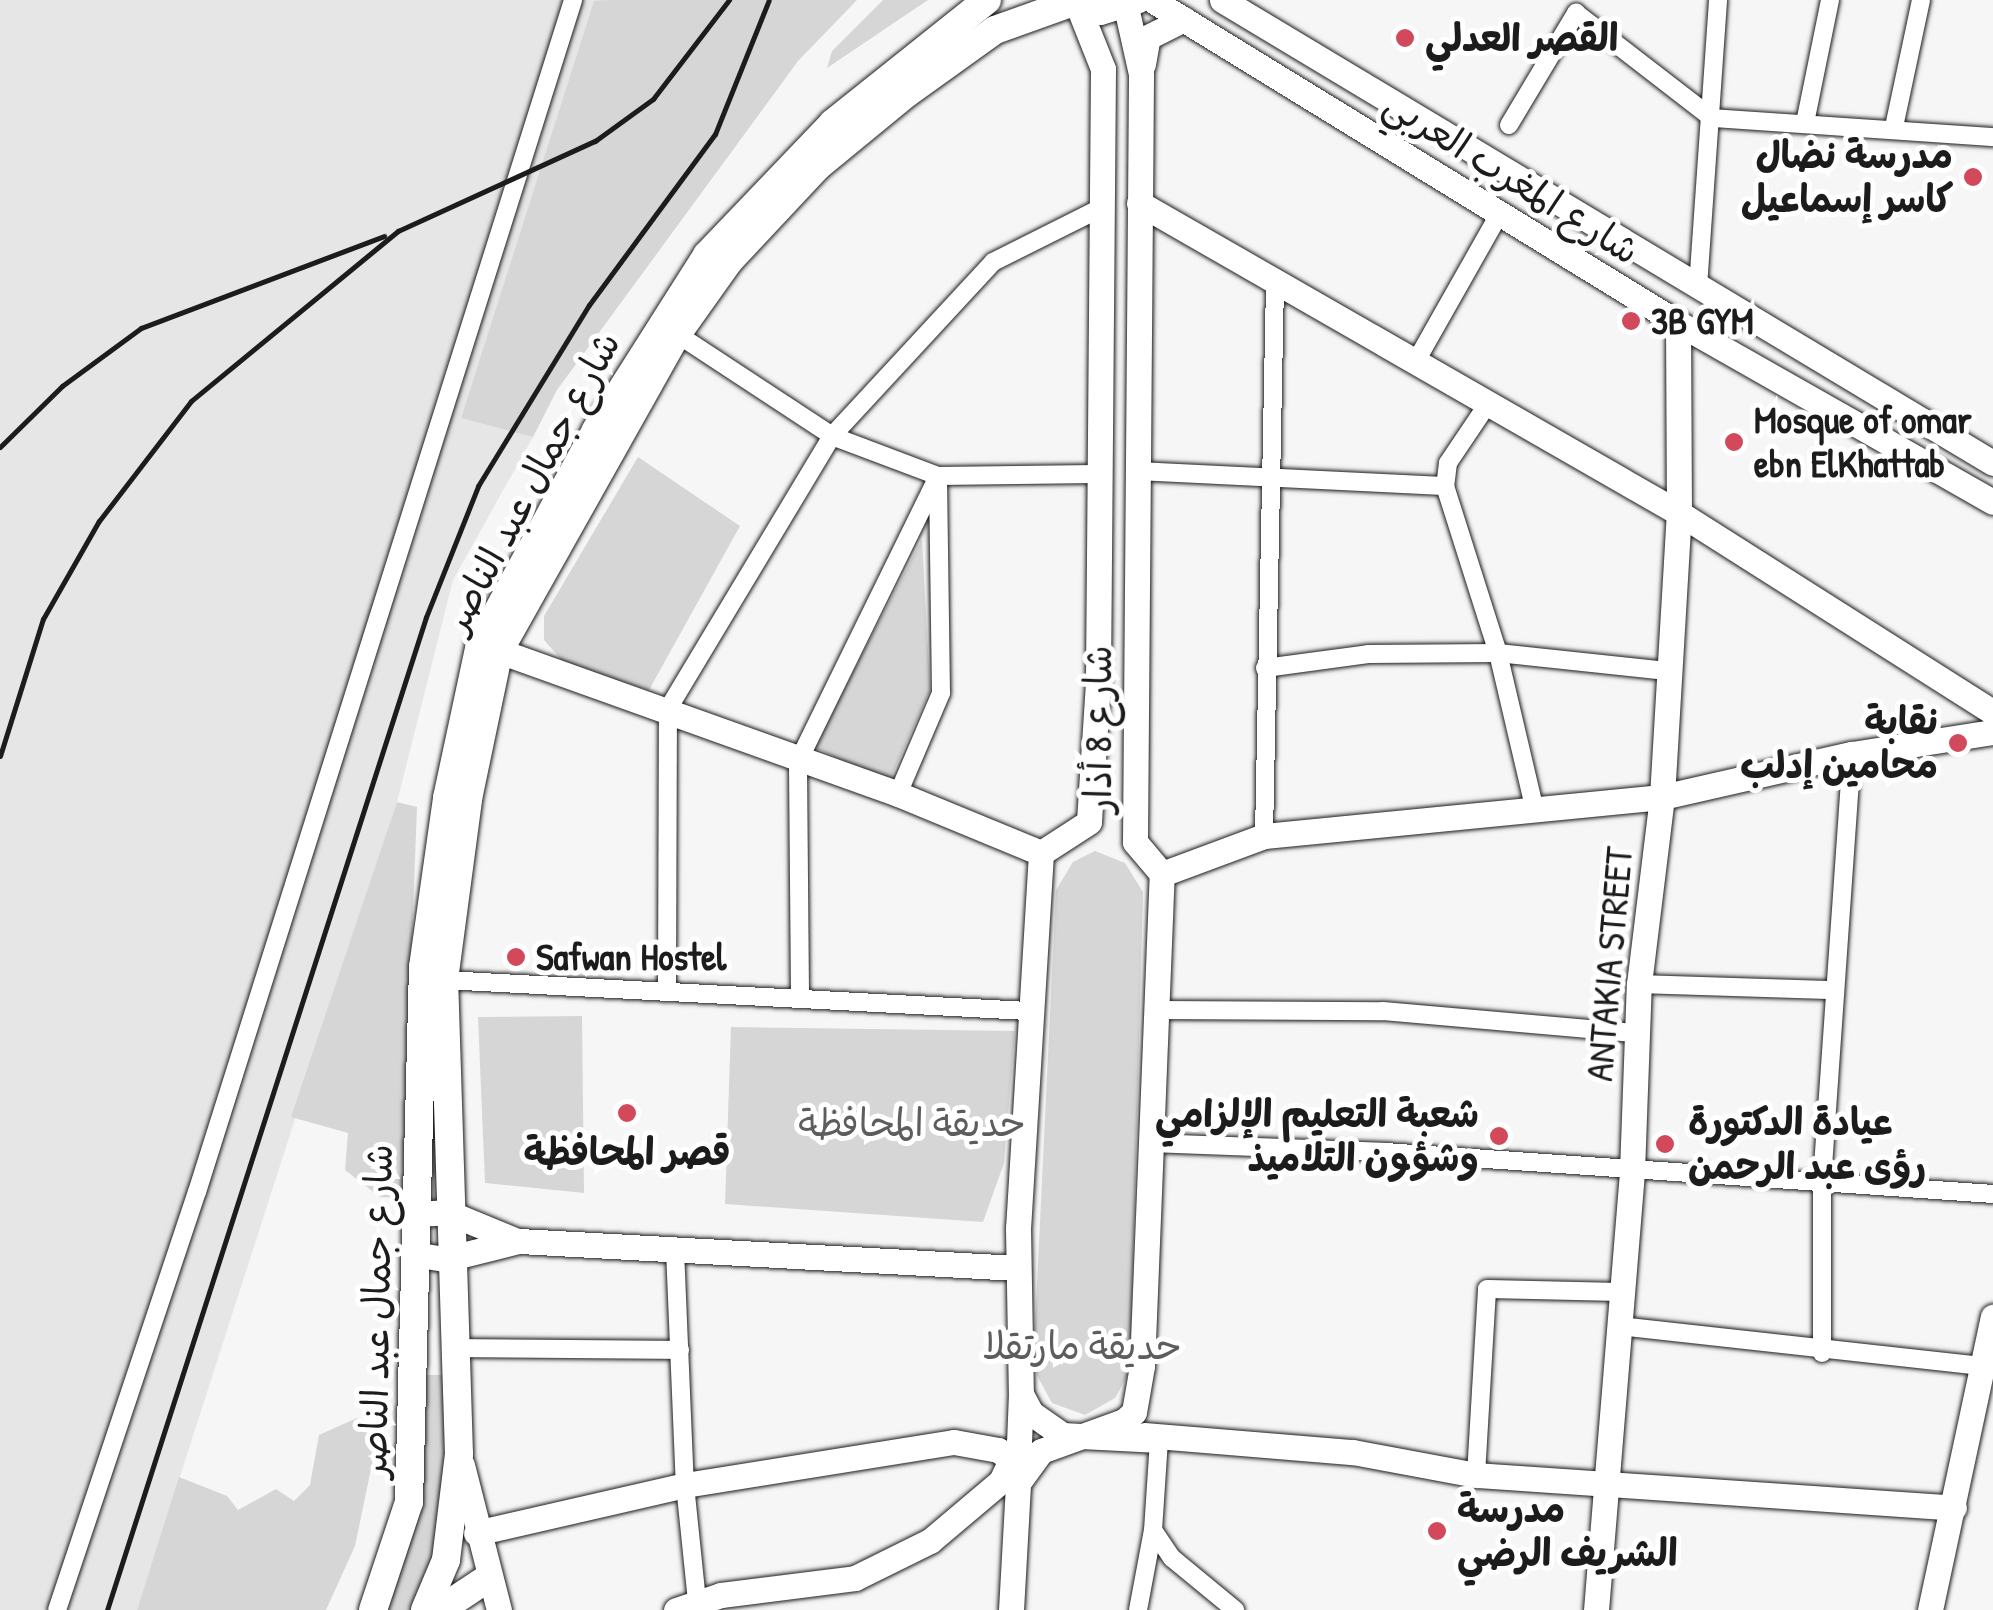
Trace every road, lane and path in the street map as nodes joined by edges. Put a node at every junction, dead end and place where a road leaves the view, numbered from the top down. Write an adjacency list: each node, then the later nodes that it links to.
1 (573, 0): 95 (street)
2 (987, 0): 66 (main road, شارع جمال عبد الناصر)
3 (1222, 0): 21 (street, شارع المغرب العربي)
4 (1718, 0): 12 (street)
5 (1830, 0): 13 (street)
6 (1921, 0): 15 (street)
7 (1076, 1): 8 (main road); 18 (street); 23 (main road, شارع جمال عبد الناصر)
8 (1138, 2): 10 (street, شارع المغرب العربي); 11 (street, شارع 8 أذار)
9 (1580, 6): 12 (street); 14 (street)
10 (1184, 19): 11 (street); 19 (street, شارع المغرب العربي)
11 (1141, 74): 17 (street, شارع 8 أذار)
12 (1712, 118): 13 (street); 21 (street)
13 (1805, 123): 15 (street)
14 (1510, 125)
15 (1894, 127): 16 (street)
16 (1993, 138)
17 (1140, 203): 20 (street); 28 (street, شارع 8 أذار)
18 (1103, 207): 26 (street); 29 (street)
19 (1500, 214): 22 (street, شارع المغرب العربي); 24 (street)
20 (1275, 281): 24 (street); 30 (street)
21 (1698, 287): 27 (street, شارع المغرب العربي)
22 (1678, 323): 33 (street, شارع المغرب العربي); 34 (street, ANTAKIA STREET)
23 (676, 334): 26 (street); 35 (main road, شارع جمال عبد الناصر)
24 (1415, 363): 25 (street)
25 (1487, 405): 32 (street); 34 (street)
26 (832, 436): 31 (street); 40 (street)
27 (1993, 463)
28 (1136, 470): 30 (street); 51 (street, شارع 8 أذار)
29 (1096, 474): 31 (street); 49 (street)
30 (1269, 474): 32 (street); 37 (street)
31 (938, 476): 45 (street); 46 (street)
32 (1446, 486): 36 (street)
33 (1993, 502)
34 (1679, 513): 38 (street, ANTAKIA STREET); 39 (street)
35 (499, 651): 40 (street); 54 (main road, شارع جمال عبد الناصر)
36 (1498, 653): 37 (street); 38 (street); 48 (street)
37 (1265, 668): 50 (street)
38 (1666, 671): 47 (street, ANTAKIA STREET)
39 (1939, 681): 41 (street); 43 (street)
40 (668, 710): 45 (street); 56 (street)
41 (1993, 712)
42 (1993, 732): 43 (street)
43 (1940, 738): 44 (street)
44 (1852, 754): 47 (street); 57 (street)
45 (798, 762): 46 (street); 58 (street)
46 (898, 794): 52 (street)
47 (1662, 797): 48 (street); 55 (street, ANTAKIA STREET)
48 (1534, 807): 50 (street)
49 (1089, 822): 51 (street); 52 (street)
50 (1264, 836): 53 (street)
51 (1136, 842): 53 (street, شارع 8 أذار)
52 (1040, 852): 60 (street)
53 (1162, 874): 59 (street)
54 (444, 980): 56 (street); 67 (main road, شارع جمال عبد الناصر)
55 (1639, 984): 57 (street); 61 (street, ANTAKIA STREET)
56 (667, 988): 58 (street)
57 (1836, 990): 64 (street)
58 (800, 995): 60 (street)
59 (1158, 1010): 61 (street); 62 (street)
60 (1028, 1011): 72 (street)
61 (1637, 1034): 63 (street, ANTAKIA STREET)
62 (1153, 1143): 63 (street); 81 (street)
63 (1632, 1171): 64 (street); 73 (street, ANTAKIA STREET)
64 (1822, 1180): 65 (street); 78 (street)
65 (1993, 1194)
66 (414, 1214): 67 (street); 70 (main road, شارع جمال عبد الناصر)
67 (456, 1216): 68 (street); 71 (main road, شارع جمال عبد الناصر)
68 (519, 1241): 69 (street); 71 (street)
69 (675, 1250): 72 (street); 77 (street)
70 (413, 1254): 71 (street); 96 (main road, شارع جمال عبد الناصر)
71 (457, 1256): 76 (main road, شارع جمال عبد الناصر)
72 (1018, 1268): 80 (street)
73 (1622, 1292): 75 (street, ANTAKIA STREET); 86 (street)
74 (1993, 1317): 79 (street)
75 (1619, 1326): 78 (street); 87 (street, ANTAKIA STREET)
76 (458, 1348): 77 (street); 84 (main road, شارع جمال عبد الناصر)
77 (680, 1350): 88 (street)
78 (1822, 1353): 79 (street)
79 (1988, 1366): 89 (street)
80 (1021, 1394): 82 (street); 85 (street)
81 (1134, 1412): 82 (street); 83 (street)
82 (1084, 1438): 83 (street); 85 (street)
83 (1159, 1440): 86 (street); 90 (street)
84 (459, 1454): 91 (street); 97 (main road, شارع جمال عبد الناصر)
85 (1015, 1472): 88 (street); 94 (street); 100 (street)
86 (1476, 1475): 87 (street)
87 (1607, 1482): 89 (street); 103 (street, ANTAKIA STREET)
88 (685, 1485): 91 (street); 94 (street)
89 (1954, 1508): 93 (street)
90 (1153, 1530): 101 (street); 102 (street)
91 (476, 1534): 92 (street)
92 (488, 1578): 98 (main road); 99 (street)
93 (1925, 1607)
94 (690, 1608)
95 (57, 1610)
96 (373, 1610)
97 (425, 1610)
98 (440, 1610)
99 (500, 1610)
100 (1010, 1610)
101 (1138, 1610)
102 (1235, 1610)
103 (1596, 1610)

